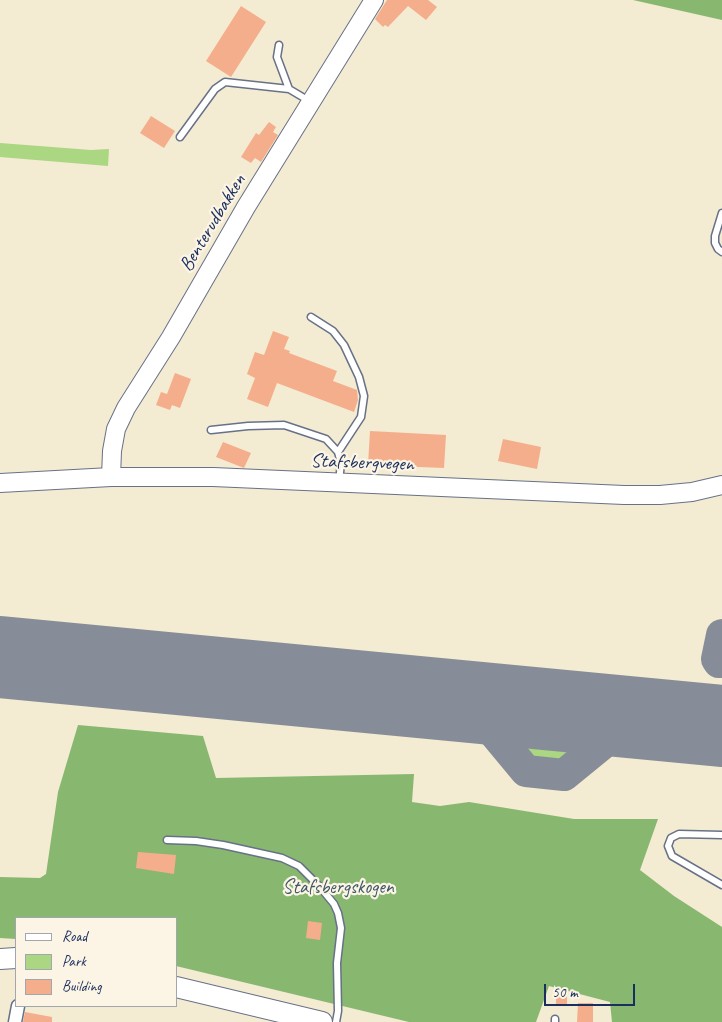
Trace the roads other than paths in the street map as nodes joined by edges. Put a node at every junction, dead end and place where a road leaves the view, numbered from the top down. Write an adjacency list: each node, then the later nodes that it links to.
1 (374, 0): 4 (main road, Benterudbakken)
2 (279, 44): 3 (lane)
3 (289, 89): 4 (lane); 5 (lane)
4 (312, 103): 11 (main road, Benterudbakken)
5 (180, 137)
6 (722, 213): 7 (lane)
7 (722, 252)
8 (311, 317): 10 (lane)
9 (211, 430): 10 (lane)
10 (338, 452): 13 (lane)
11 (111, 477): 12 (main road, Stafsbergvegen); 13 (main road, Stafsbergvegen)
12 (0, 483)
13 (339, 483): 14 (main road, Stafsbergvegen)
14 (722, 485)
15 (722, 835): 17 (lane)
16 (167, 840): 24 (lane)
17 (722, 885)
18 (15, 958): 19 (main road)
19 (0, 959)
20 (178, 987): 23 (main road)
21 (18, 1007): 22 (street)
22 (15, 1022)
23 (322, 1022)
24 (336, 1022)

